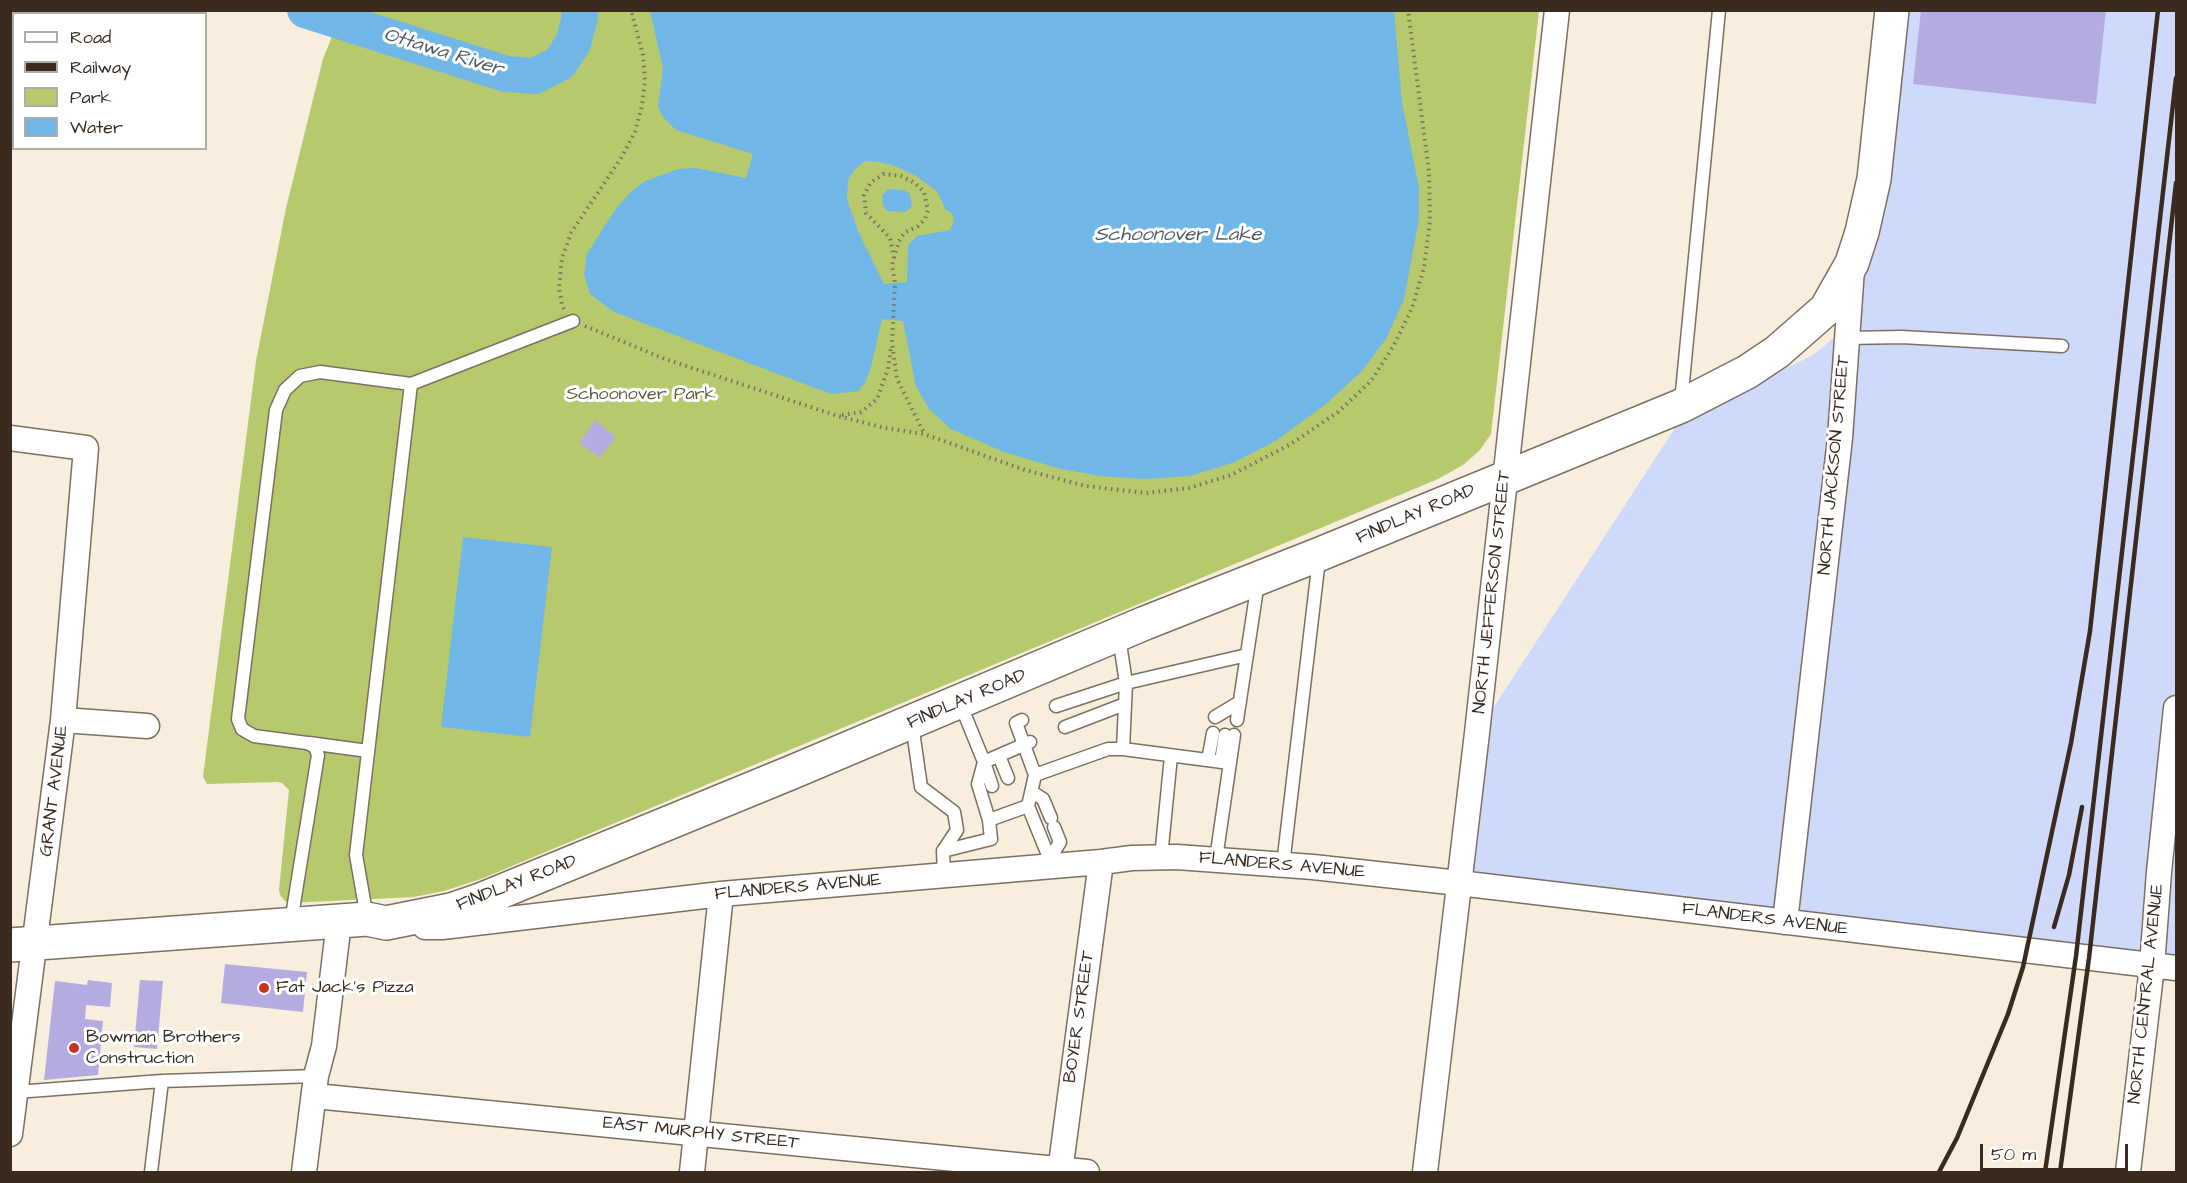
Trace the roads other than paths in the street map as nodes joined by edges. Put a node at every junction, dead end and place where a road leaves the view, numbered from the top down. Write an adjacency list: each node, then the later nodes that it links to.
1 (1557, 10): 11 (street, NORTH JEFFERSON STREET)
2 (1719, 10): 9 (lane)
3 (1892, 10): 4 (main road, NORTH JACKSON STREET)
4 (1852, 263): 6 (street, NORTH JACKSON STREET); 9 (main road, FINDLAY ROAD)
5 (573, 321): 8 (lane)
6 (1847, 338): 7 (lane); 51 (street, NORTH JACKSON STREET)
7 (2062, 346)
8 (411, 384): 27 (lane); 30 (lane)
9 (1681, 406): 11 (main road, FINDLAY ROAD)
10 (10, 438): 22 (street, GRANT AVENUE)
11 (1505, 478): 12 (main road, FINDLAY ROAD); 48 (street, NORTH JEFFERSON STREET)
12 (1320, 554): 13 (main road, FINDLAY ROAD); 47 (lane)
13 (1259, 579): 14 (main road, FINDLAY ROAD); 15 (lane)
14 (1119, 636): 16 (lane); 17 (main road, FINDLAY ROAD)
15 (1247, 656): 16 (lane); 21 (lane)
16 (1126, 683): 18 (lane); 19 (lane)
17 (960, 703): 24 (main road, FINDLAY ROAD); 33 (lane)
18 (1125, 704): 26 (lane); 29 (lane)
19 (1056, 706)
20 (2176, 708): 38 (street, NORTH CENTRAL AVENUE)
21 (1230, 713)
22 (63, 720): 25 (street); 53 (street, GRANT AVENUE)
23 (1022, 720): 28 (lane)
24 (912, 723): 46 (lane); 50 (main road, FINDLAY ROAD)
25 (147, 726)
26 (1065, 727)
27 (308, 743): 30 (lane); 52 (lane)
28 (1028, 743): 31 (lane); 35 (lane)
29 (1123, 749): 32 (lane); 35 (lane)
30 (368, 751): 50 (lane)
31 (999, 756): 33 (lane); 36 (lane)
32 (1171, 756): 34 (lane); 42 (lane)
33 (984, 762): 37 (lane); 41 (lane)
34 (1220, 762): 34 (lane); 43 (lane)
35 (1035, 775): 39 (lane)
36 (1008, 778)
37 (992, 786)
38 (2172, 790): 54 (street, NORTH CENTRAL AVENUE)
39 (1032, 792): 40 (lane); 44 (lane)
40 (1022, 805): 41 (lane); 44 (lane)
41 (989, 820): 46 (lane)
42 (1161, 857): 43 (street, FLANDERS AVENUE); 45 (street, FLANDERS AVENUE)
43 (1216, 860): 47 (street, FLANDERS AVENUE)
44 (1051, 862): 45 (street, FLANDERS AVENUE); 46 (street, FLANDERS AVENUE)
45 (1101, 862): 61 (street, BOYER STREET)
46 (944, 863): 49 (street, FLANDERS AVENUE)
47 (1283, 865): 48 (street, FLANDERS AVENUE)
48 (1458, 883): 51 (street, FLANDERS AVENUE); 66 (street, NORTH JEFFERSON STREET)
49 (721, 894): 50 (street, FLANDERS AVENUE); 59 (street)
50 (364, 921): 52 (main road, FINDLAY ROAD); 57 (street)
51 (1785, 922): 54 (street, FLANDERS AVENUE)
52 (291, 924): 53 (main road, FINDLAY ROAD)
53 (23, 945): 58 (street, GRANT AVENUE)
54 (2152, 966): 55 (street, FLANDERS AVENUE); 67 (street, NORTH CENTRAL AVENUE)
55 (2176, 968)
56 (162, 1081): 57 (lane); 58 (lane); 62 (lane)
57 (316, 1086): 59 (street, EAST MURPHY STREET); 63 (street)
58 (16, 1092): 60 (street, GRANT AVENUE)
59 (697, 1133): 61 (street, EAST MURPHY STREET); 64 (street)
60 (10, 1134)
61 (1060, 1171): 65 (street, EAST MURPHY STREET)
62 (151, 1173)
63 (304, 1173)
64 (692, 1173)
65 (1087, 1173)
66 (1425, 1173)
67 (2128, 1173)

